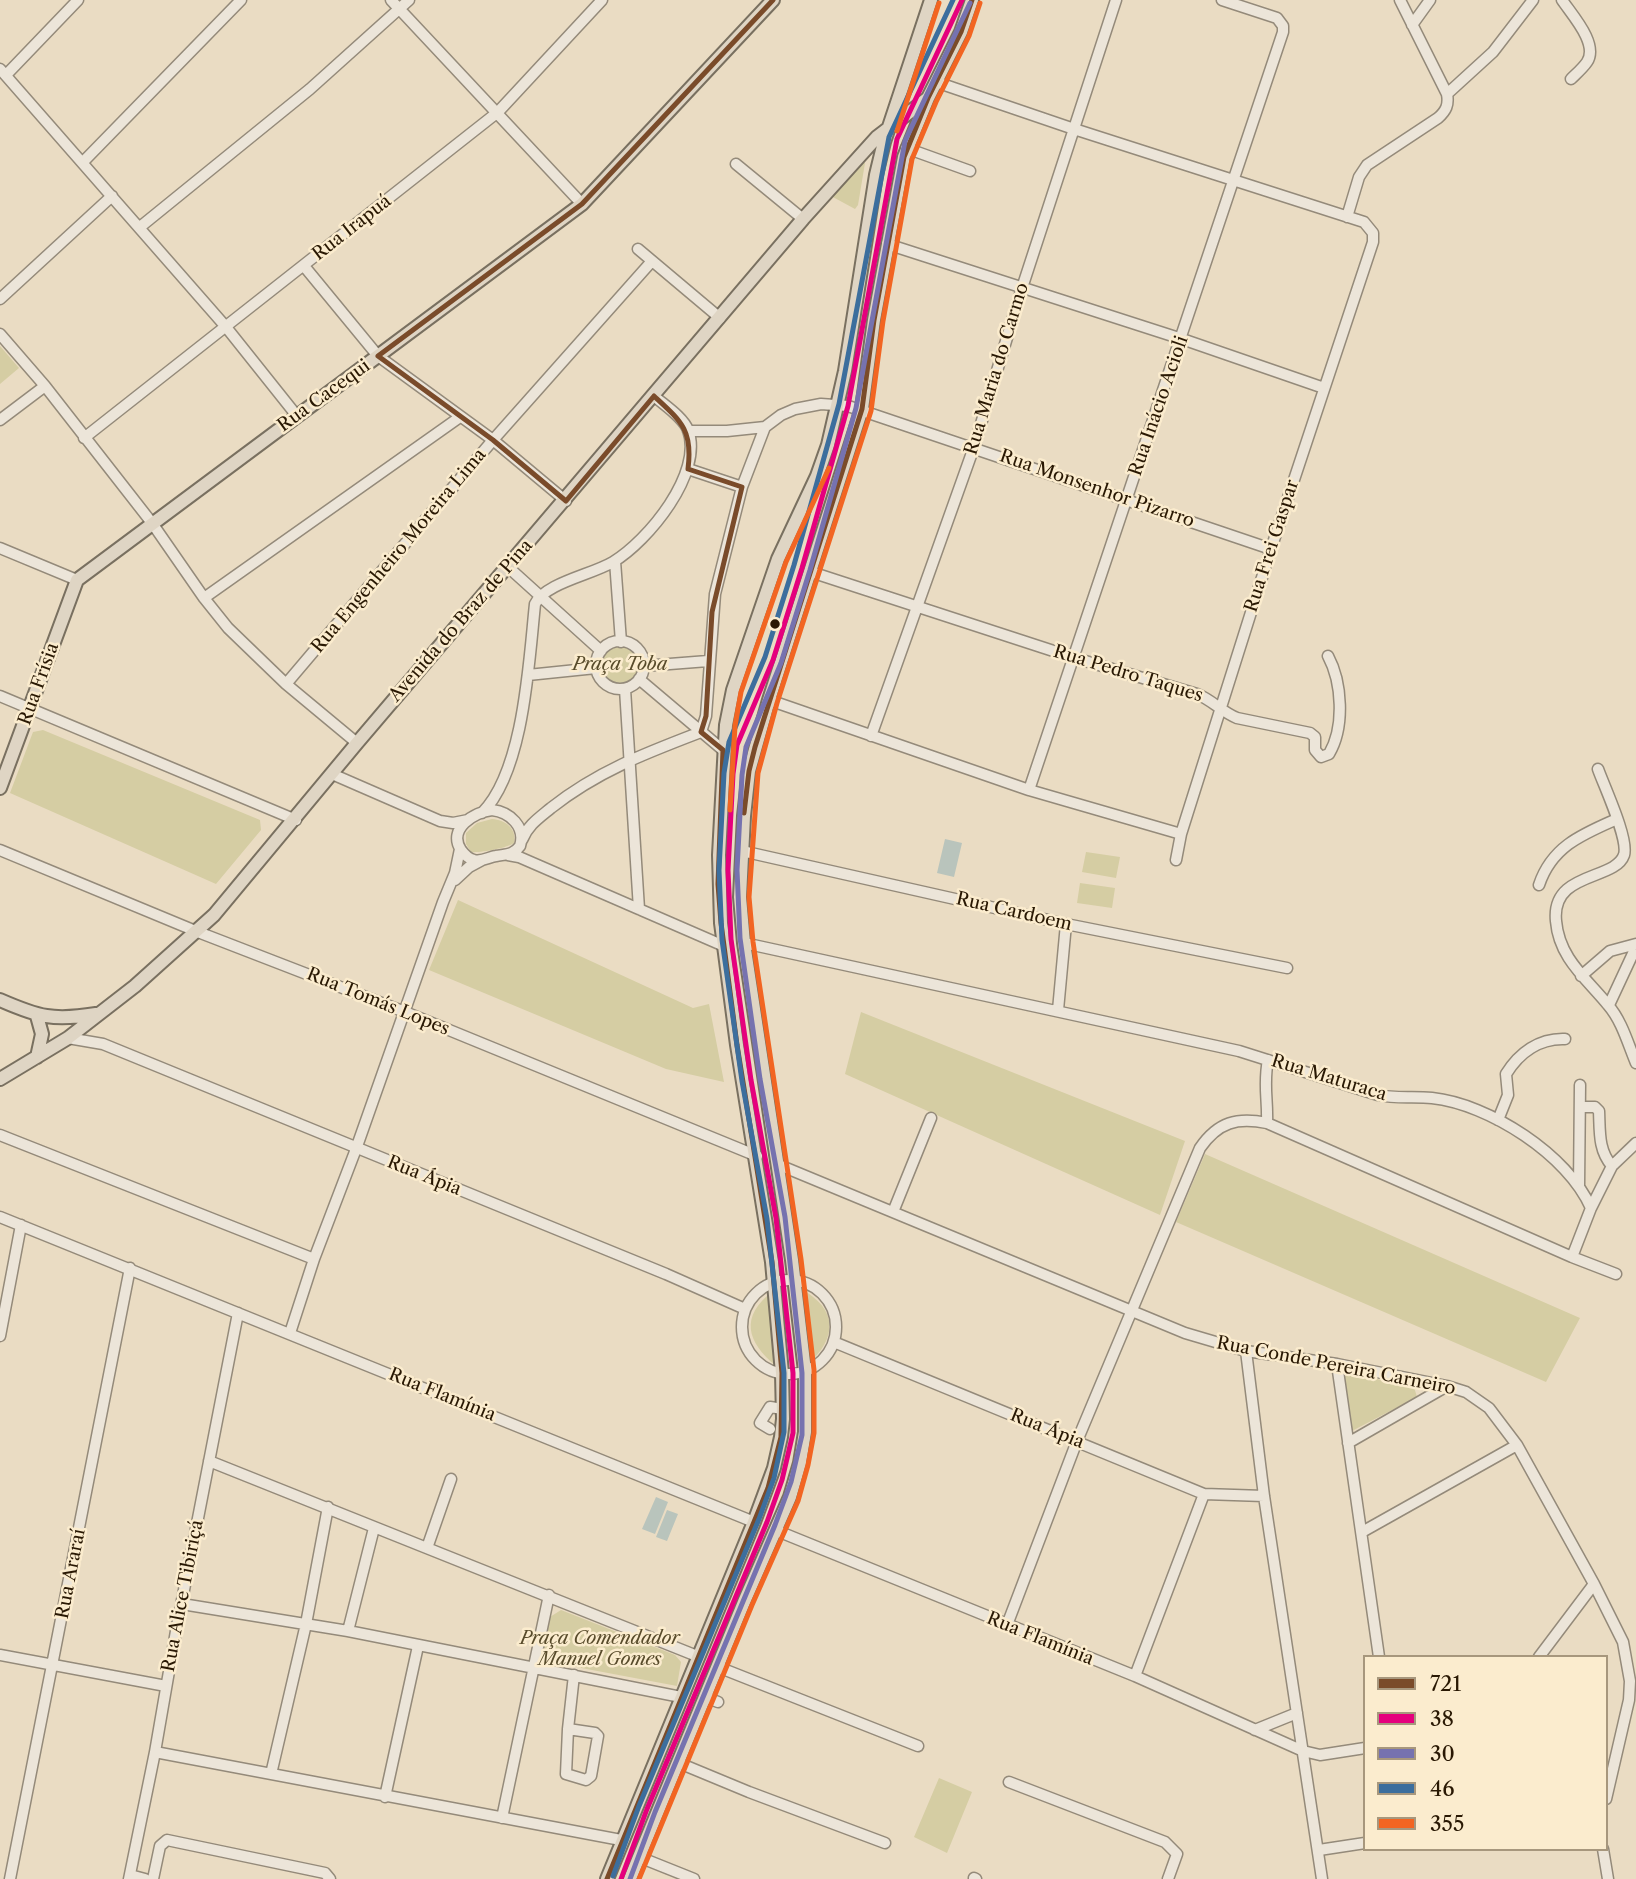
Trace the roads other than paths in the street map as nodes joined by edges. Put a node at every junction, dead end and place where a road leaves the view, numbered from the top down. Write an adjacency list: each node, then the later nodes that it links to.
1 (78, 0): 17 (street)
2 (241, 0): 26 (street)
3 (391, 0): 15 (street)
4 (409, 0): 15 (street)
5 (603, 0): 22 (street, Rua Irapuá)
6 (773, 0): 31 (main road, Rua Cacequi)
7 (931, 0): 23 (main road, Avenida do Braz de Pina)
8 (972, 0): 19 (main road, Avenida do Braz de Pina)
9 (1116, 0): 24 (street, Rua Maria do Carmo)
10 (1222, 0): 29 (street, Rua Inácio Acioli)
11 (1401, 0): 16 (street)
12 (1430, 0): 16 (street)
13 (1533, 0): 20 (street)
14 (1562, 0): 18 (street)
15 (400, 9): 22 (street); 34 (street)
16 (1412, 25): 20 (street)
17 (3, 72): 26 (street)
18 (1571, 79)
19 (936, 82): 21 (main road, Avenida do Braz de Pina); 24 (street)
20 (1447, 94): 32 (street)
21 (928, 98): 23 (main road, Avenida do Braz de Pina); 25 (main road)
22 (498, 112): 31 (street); 38 (street, Rua Irapuá)
23 (890, 126): 33 (main road, Avenida do Braz de Pina); 49 (main road)
24 (1074, 129): 29 (street); 39 (street, Rua Maria do Carmo)
25 (906, 148): 28 (street); 35 (main road)
26 (83, 162): 30 (street)
27 (736, 164): 33 (street)
28 (970, 171)
29 (1233, 179): 32 (street); 44 (street, Rua Inácio Acioli)
30 (112, 195): 34 (street); 40 (street)
31 (582, 204): 45 (main road, Rua Cacequi)
32 (1347, 217): 47 (street, Rua Frei Gaspar)
33 (803, 219): 41 (main road, Avenida do Braz de Pina)
34 (140, 227): 42 (street)
35 (887, 244): 39 (street); 50 (main road)
36 (638, 249): 37 (street)
37 (652, 261): 41 (street); 57 (street, Rua Engenheiro Moreira Lima)
38 (304, 266): 42 (street, Rua Irapuá); 45 (street)
39 (1022, 288): 44 (street); 58 (street, Rua Maria do Carmo)
40 (0, 299)
41 (720, 318): 48 (main road, Avenida do Braz de Pina)
42 (226, 327): 51 (street); 56 (street, Rua Irapuá)
43 (0, 334): 46 (street)
44 (1182, 339): 47 (street); 61 (street, Rua Inácio Acioli)
45 (378, 356): 51 (main road, Rua Cacequi); 52 (street)
46 (44, 386): 53 (street); 56 (street)
47 (1324, 388): 65 (street, Rua Frei Gaspar)
48 (654, 396): 55 (street); 62 (main road, Avenida do Braz de Pina)
49 (838, 405): 50 (street, Rua Monsenhor Pizarro); 54 (street, Rua Monsenhor Pizarro); 91 (main road)
50 (862, 409): 58 (street, Rua Monsenhor Pizarro); 68 (main road)
51 (297, 416): 63 (main road, Rua Cacequi)
52 (460, 417): 57 (street); 71 (street)
53 (0, 420)
54 (765, 427): 55 (street, Rua Monsenhor Pizarro); 60 (street)
55 (688, 430): 59 (street)
56 (84, 438): 63 (street)
57 (493, 440): 62 (street); 82 (street, Rua Engenheiro Moreira Lima)
58 (974, 447): 61 (street, Rua Monsenhor Pizarro); 72 (street, Rua Maria do Carmo)
59 (688, 469): 60 (street); 66 (street)
60 (742, 487): 77 (street)
61 (1127, 499): 65 (street, Rua Monsenhor Pizarro); 76 (street, Rua Inácio Acioli)
62 (566, 501): 67 (main road, Avenida do Braz de Pina)
63 (152, 523): 69 (main road, Rua Cacequi); 71 (street)
64 (0, 548): 69 (street)
65 (1271, 549): 86 (street, Rua Frei Gaspar)
66 (615, 561): 70 (street); 73 (street)
67 (508, 567): 70 (street); 90 (main road, Avenida do Braz de Pina)
68 (811, 572): 72 (street, Rua Pedro Taques); 85 (main road)
69 (77, 580): 87 (main road, Rua Frísia)
70 (539, 596): 74 (street); 80 (street)
71 (204, 598): 82 (street)
72 (918, 608): 76 (street, Rua Pedro Taques); 89 (street, Rua Maria do Carmo)
73 (621, 642): 74 (street); 78 (street)
74 (601, 651): 79 (street)
75 (1328, 656): 86 (street, Rua Pedro Taques)
76 (1074, 658): 86 (street, Rua Pedro Taques); 97 (street, Rua Inácio Acioli)
77 (708, 661): 78 (street); 88 (street)
78 (644, 666): 81 (street)
79 (596, 668): 80 (street); 83 (street)
80 (528, 675): 96 (street)
81 (639, 679): 83 (street); 88 (street)
82 (286, 684): 90 (street)
83 (625, 688): 92 (street)
84 (0, 696): 87 (street)
85 (769, 699): 89 (street); 109 (main road)
86 (1220, 708): 105 (street, Rua Frei Gaspar)
87 (29, 709): 95 (main road, Rua Frísia); 102 (street)
88 (701, 732): 91 (street); 92 (street)
89 (871, 736): 97 (street)
90 (357, 743): 94 (main road, Avenida do Braz de Pina)
91 (723, 750): 120 (main road)
92 (630, 759): 99 (street); 116 (street)
93 (1598, 769): 101 (street)
94 (332, 774): 102 (main road, Avenida do Braz de Pina); 104 (street)
95 (0, 788)
96 (500, 789): 98 (street); 100 (street)
97 (1028, 790): 105 (street)
98 (482, 813): 100 (street); 103 (street)
99 (543, 815): 100 (street); 106 (street)
100 (510, 817): 106 (street)
101 (1617, 819): 115 (street); 123 (street)
102 (296, 820): 118 (main road, Avenida do Braz de Pina)
103 (468, 820): 104 (street); 107 (street)
104 (440, 821): 107 (street)
105 (1181, 834): 112 (street, Rua Frei Gaspar)
106 (521, 842): 110 (street); 113 (street)
107 (459, 845): 111 (street); 114 (street)
108 (0, 850): 118 (street, Rua Tomás Lopes)
109 (742, 851): 117 (street, Rua Cardoem); 119 (main road)
110 (508, 855): 111 (street); 113 (street)
111 (482, 860): 114 (street)
112 (1176, 860)
113 (531, 862): 116 (street)
114 (452, 883): 127 (street)
115 (1539, 884)
116 (639, 909): 120 (street)
117 (1066, 924): 122 (street, Rua Cardoem); 126 (street)
118 (198, 932): 127 (street, Rua Tomás Lopes); 128 (main road, Avenida do Braz de Pina)
119 (744, 943): 126 (street, Rua Maturaca); 147 (main road)
120 (724, 946): 146 (main road)
121 (1636, 946): 123 (street); 125 (street)
122 (1287, 968)
123 (1581, 976): 125 (street)
124 (0, 1000): 129 (main road)
125 (1609, 1005): 136 (street)
126 (1058, 1010): 135 (street, Rua Maturaca)
127 (405, 1012): 145 (street); 146 (street, Rua Tomás Lopes)
128 (100, 1013): 129 (main road); 130 (main road, Avenida do Braz de Pina)
129 (37, 1016): 134 (main road)
130 (89, 1022): 131 (main road, Avenida do Braz de Pina); 133 (street)
131 (68, 1038): 133 (street, Rua Ápia); 134 (main road, Avenida do Braz de Pina)
132 (1565, 1039): 141 (street)
133 (103, 1044): 145 (street, Rua Ápia)
134 (37, 1057): 137 (main road, Avenida do Braz de Pina)
135 (1268, 1060): 141 (street, Rua Maturaca); 142 (street)
136 (1636, 1063)
137 (0, 1079)
138 (1580, 1085): 139 (street)
139 (1580, 1107): 148 (street); 149 (street)
140 (931, 1118): 151 (street)
141 (1498, 1120): 149 (street, Rua Maturaca)
142 (1267, 1123): 154 (street); 161 (street)
143 (0, 1135): 155 (street)
144 (1636, 1143): 148 (street)
145 (356, 1149): 155 (street); 160 (street, Rua Ápia)
146 (757, 1156): 159 (main road)
147 (779, 1165): 151 (street); 158 (main road)
148 (1612, 1166): 150 (street)
149 (1579, 1187): 150 (street, Rua Maturaca)
150 (1591, 1208): 154 (street)
151 (893, 1212): 161 (street)
152 (0, 1217): 153 (street, Rua Flamínia)
153 (21, 1225): 156 (street, Rua Flamínia); 164 (street)
154 (1572, 1256): 157 (street)
155 (314, 1259): 163 (street)
156 (130, 1268): 162 (street, Rua Flamínia); 197 (street, Rua Araraí)
157 (1616, 1274)
158 (794, 1281): 159 (street); 165 (street); 168 (main road)
159 (774, 1284): 160 (street); 169 (main road)
160 (745, 1309): 169 (street)
161 (1132, 1310): 166 (street, Rua Conde Pereira Carneiro); 173 (street)
162 (238, 1313): 163 (street, Rua Flamínia); 176 (street, Rua Alice Tibiriçá)
163 (290, 1333): 181 (street, Rua Flamínia)
164 (0, 1336)
165 (834, 1342): 168 (street); 173 (street, Rua Ápia)
166 (1246, 1351): 167 (street, Rua Conde Pereira Carneiro); 179 (street)
167 (1337, 1364): 170 (street, Rua Conde Pereira Carneiro); 174 (street)
168 (805, 1371): 169 (street); 183 (main road)
169 (782, 1373): 171 (main road)
170 (1447, 1386): 174 (street); 175 (street, Rua Conde Pereira Carneiro)
171 (783, 1409): 172 (street); 181 (main road)
172 (771, 1429)
173 (1077, 1441): 178 (street, Rua Ápia); 190 (street)
174 (1348, 1443): 184 (street)
175 (1517, 1445): 184 (street); 186 (street, Rua Conde Pereira Carneiro)
176 (209, 1461): 180 (street); 188 (street, Rua Alice Tibiriçá)
177 (451, 1479): 185 (street)
178 (1204, 1494): 179 (street, Rua Ápia); 201 (street)
179 (1264, 1496): 204 (street)
180 (328, 1507): 182 (street); 189 (street)
181 (754, 1522): 196 (main road)
182 (374, 1528): 185 (street); 191 (street)
183 (775, 1530): 190 (street, Rua Flamínia); 199 (main road)
184 (1362, 1532): 194 (street)
185 (427, 1548): 187 (street)
186 (1594, 1584): 195 (street); 214 (street, Rua Conde Pereira Carneiro)
187 (549, 1595): 196 (street); 198 (street)
188 (182, 1604): 189 (street); 202 (street, Rua Alice Tibiriçá)
189 (306, 1624): 191 (street); 212 (street)
190 (1007, 1625): 201 (street, Rua Flamínia)
191 (348, 1631): 192 (street)
192 (418, 1646): 198 (street); 215 (street)
193 (0, 1655): 197 (street)
194 (1379, 1655)
195 (1541, 1655)
196 (697, 1656): 203 (main road)
197 (53, 1665): 202 (street); 224 (street, Rua Araraí)
198 (532, 1667): 200 (street); 216 (street)
199 (718, 1667): 207 (street); 211 (main road)
200 (574, 1675): 203 (street); 205 (street)
201 (1135, 1676): 206 (street, Rua Flamínia)
202 (166, 1686): 210 (street, Rua Alice Tibiriçá)
203 (681, 1697): 217 (main road)
204 (1297, 1713): 206 (street); 209 (street)
205 (568, 1728): 205 (street)
206 (1255, 1730): 209 (street, Rua Flamínia)
207 (918, 1746)
208 (1363, 1748): 209 (street)
209 (1303, 1751): 220 (street)
210 (155, 1752): 212 (street); 223 (street, Rua Alice Tibiriçá)
211 (679, 1763): 218 (street); 222 (main road)
212 (271, 1774): 215 (street)
213 (1010, 1782): 231 (street)
214 (1608, 1790)
215 (386, 1797): 216 (street)
216 (502, 1818): 217 (street)
217 (621, 1840): 228 (main road)
218 (885, 1843)
219 (1363, 1843): 220 (street)
220 (1319, 1850): 232 (street)
221 (1603, 1851): 233 (street)
222 (639, 1857): 229 (main road); 230 (street)
223 (129, 1877): 225 (street)
224 (10, 1879)
225 (145, 1879)
226 (153, 1879): 227 (street)
227 (330, 1879)
228 (607, 1879)
229 (631, 1879)
230 (694, 1879)
231 (1168, 1879)
232 (1322, 1879)
233 (1608, 1879)

